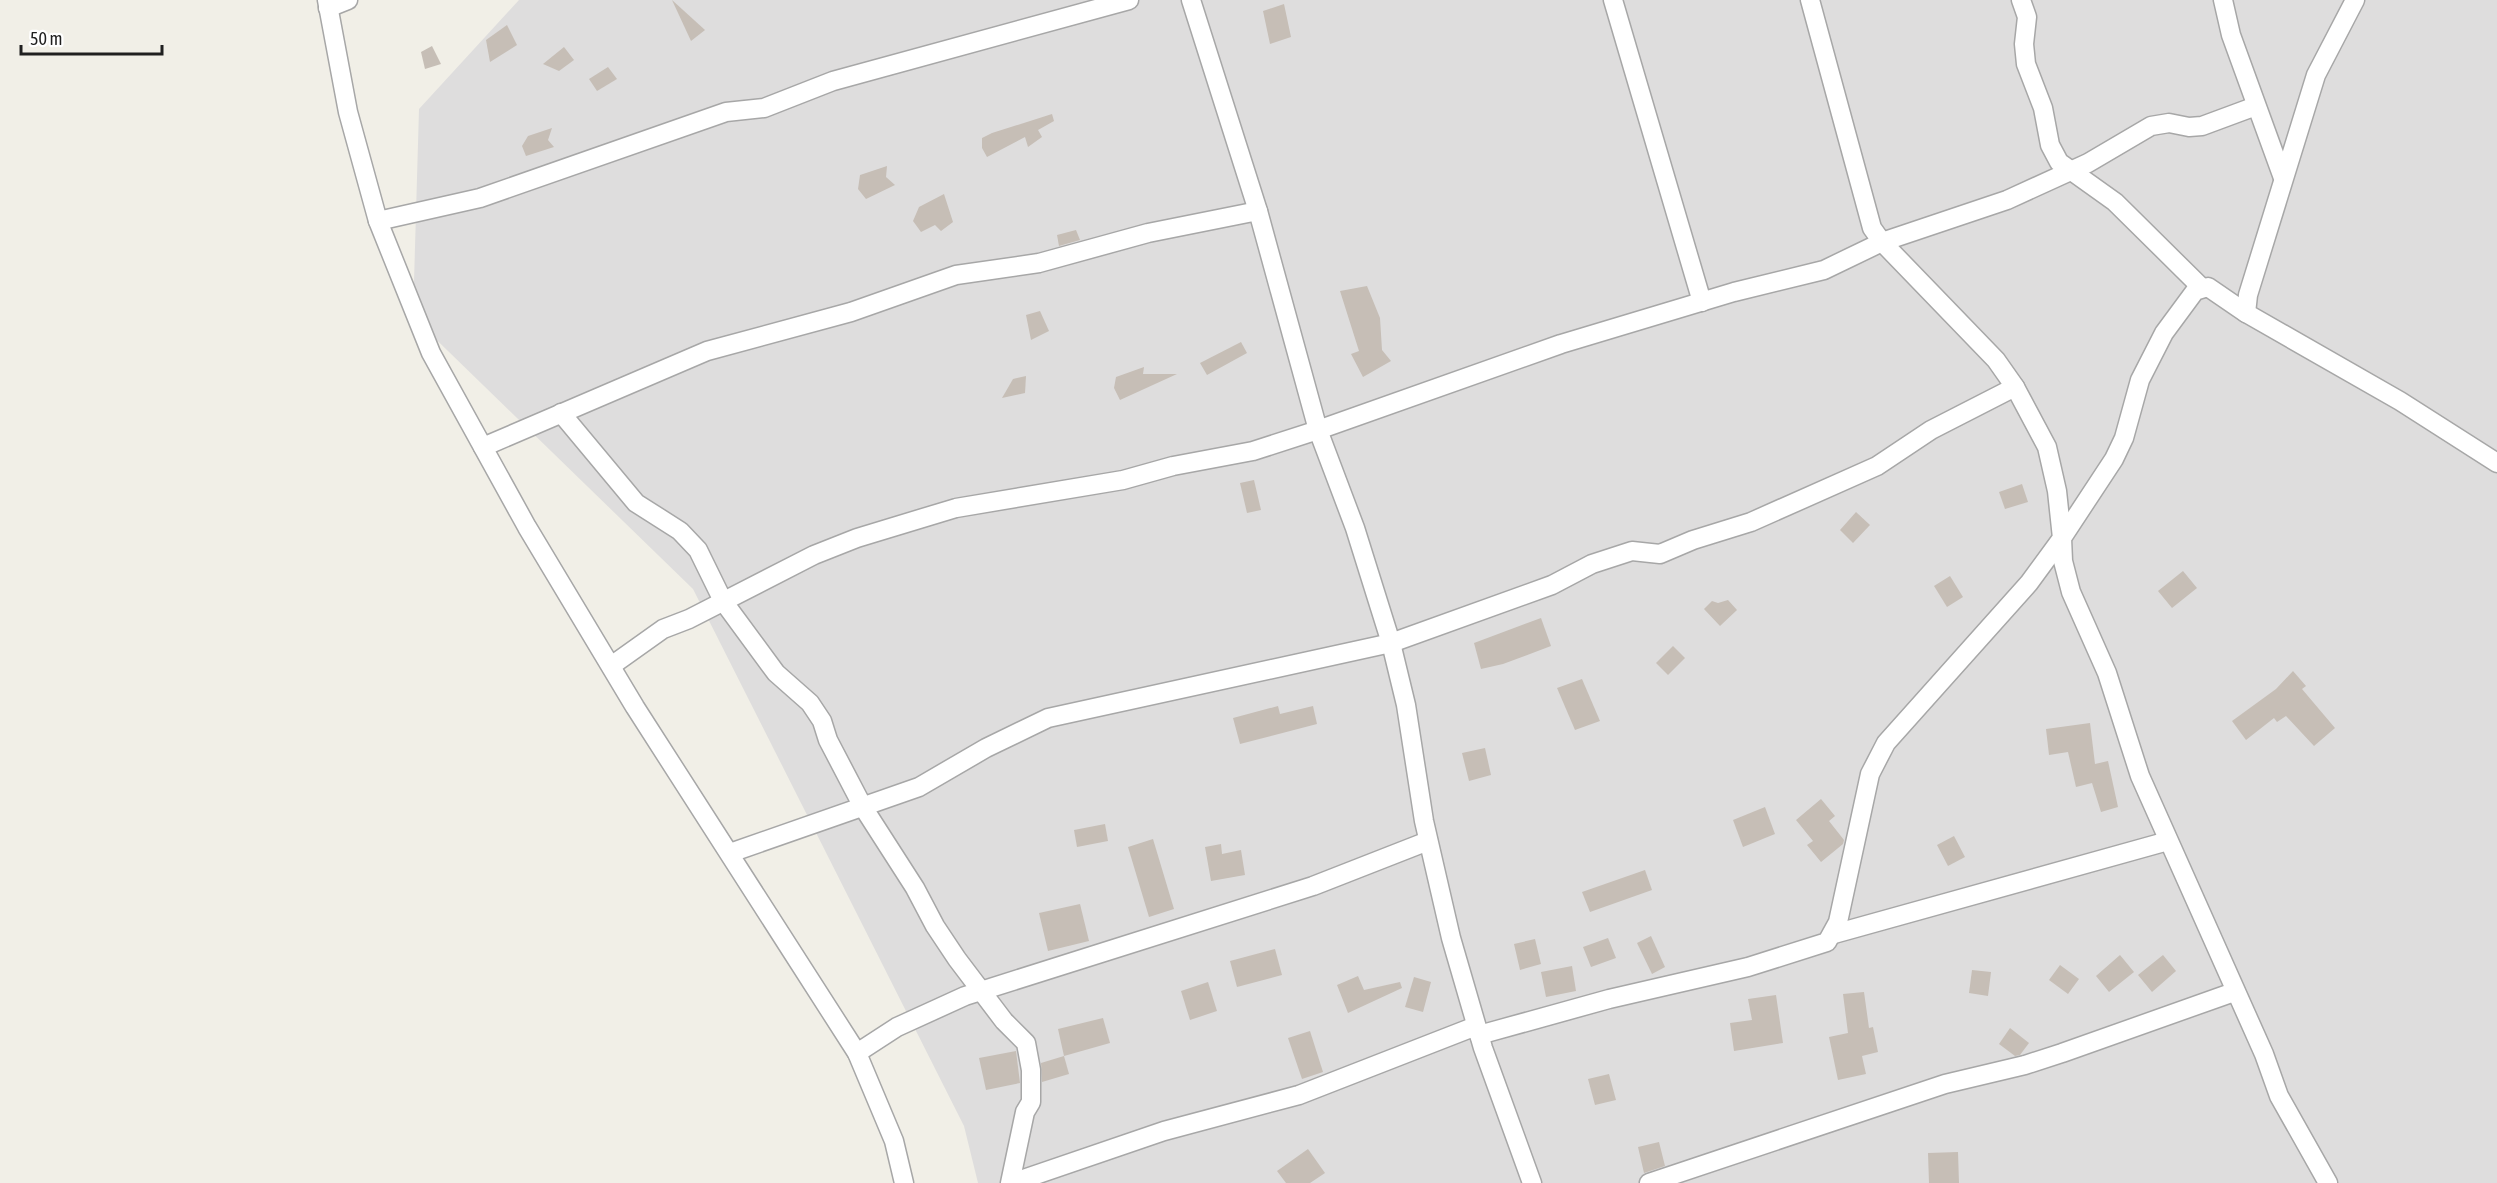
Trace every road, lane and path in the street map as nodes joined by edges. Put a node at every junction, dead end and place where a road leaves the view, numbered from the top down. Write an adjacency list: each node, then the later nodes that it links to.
1 (348, 0): 9 (street)
2 (1129, 0): 14 (street)
3 (1191, 0): 13 (street)
4 (1613, 0): 17 (street)
5 (1810, 0): 15 (street)
6 (2021, 0): 11 (street)
7 (2223, 0): 10 (street)
8 (2355, 0): 12 (street)
9 (327, 4): 14 (street)
10 (2256, 106): 11 (street); 12 (street)
11 (2072, 171): 15 (street); 16 (street)
12 (2283, 177): 18 (street)
13 (1258, 211): 20 (street); 21 (street)
14 (378, 221): 22 (street)
15 (1882, 242): 17 (street); 19 (street)
16 (2202, 288): 18 (street); 24 (street)
17 (1702, 302): 21 (street)
18 (2246, 313): 23 (street)
19 (2015, 387): 24 (street); 26 (street)
20 (561, 413): 22 (street); 25 (street)
21 (1318, 430): 25 (street); 26 (street)
22 (483, 447): 27 (street)
23 (2497, 463)
24 (2062, 538): 30 (street); 32 (street)
25 (723, 601): 27 (street); 28 (street)
26 (1391, 643): 28 (street); 29 (street)
27 (611, 666): 31 (street)
28 (863, 807): 31 (street); 33 (street)
29 (1428, 841): 33 (street); 35 (street)
30 (2168, 841): 32 (street); 34 (street)
31 (730, 853): 36 (street)
32 (1834, 934): 35 (street)
33 (982, 990): 36 (street); 38 (street)
34 (2234, 992): 40 (street); 41 (street)
35 (1478, 1031): 38 (street); 39 (street)
36 (857, 1053): 37 (street)
37 (904, 1183)
38 (1011, 1183)
39 (1532, 1183)
40 (1649, 1183)
41 (2328, 1183)

